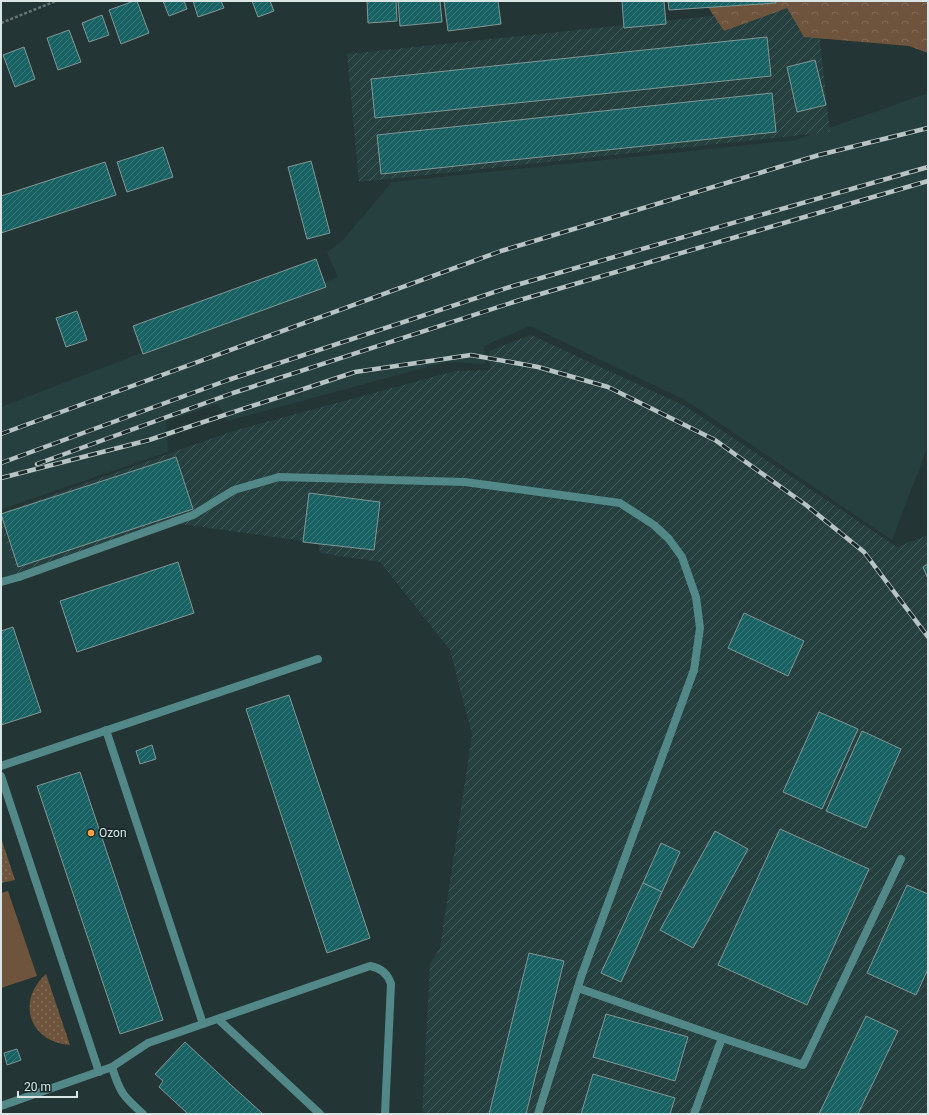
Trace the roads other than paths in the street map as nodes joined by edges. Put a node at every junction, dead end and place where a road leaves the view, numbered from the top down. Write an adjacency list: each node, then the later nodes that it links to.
1 (1, 582): 7 (street)
2 (318, 659): 3 (street)
3 (106, 730): 4 (street); 9 (street)
4 (1, 766)
5 (1, 776): 12 (street)
6 (901, 859): 10 (street)
7 (578, 988): 10 (street); 17 (street)
8 (218, 1019): 9 (street); 15 (street); 16 (street)
9 (203, 1024): 11 (street)
10 (722, 1038): 18 (street)
11 (112, 1068): 12 (street); 14 (street)
12 (99, 1072): 13 (street)
13 (1, 1106)
14 (143, 1114)
15 (320, 1114)
16 (385, 1114)
17 (538, 1114)
18 (694, 1114)

